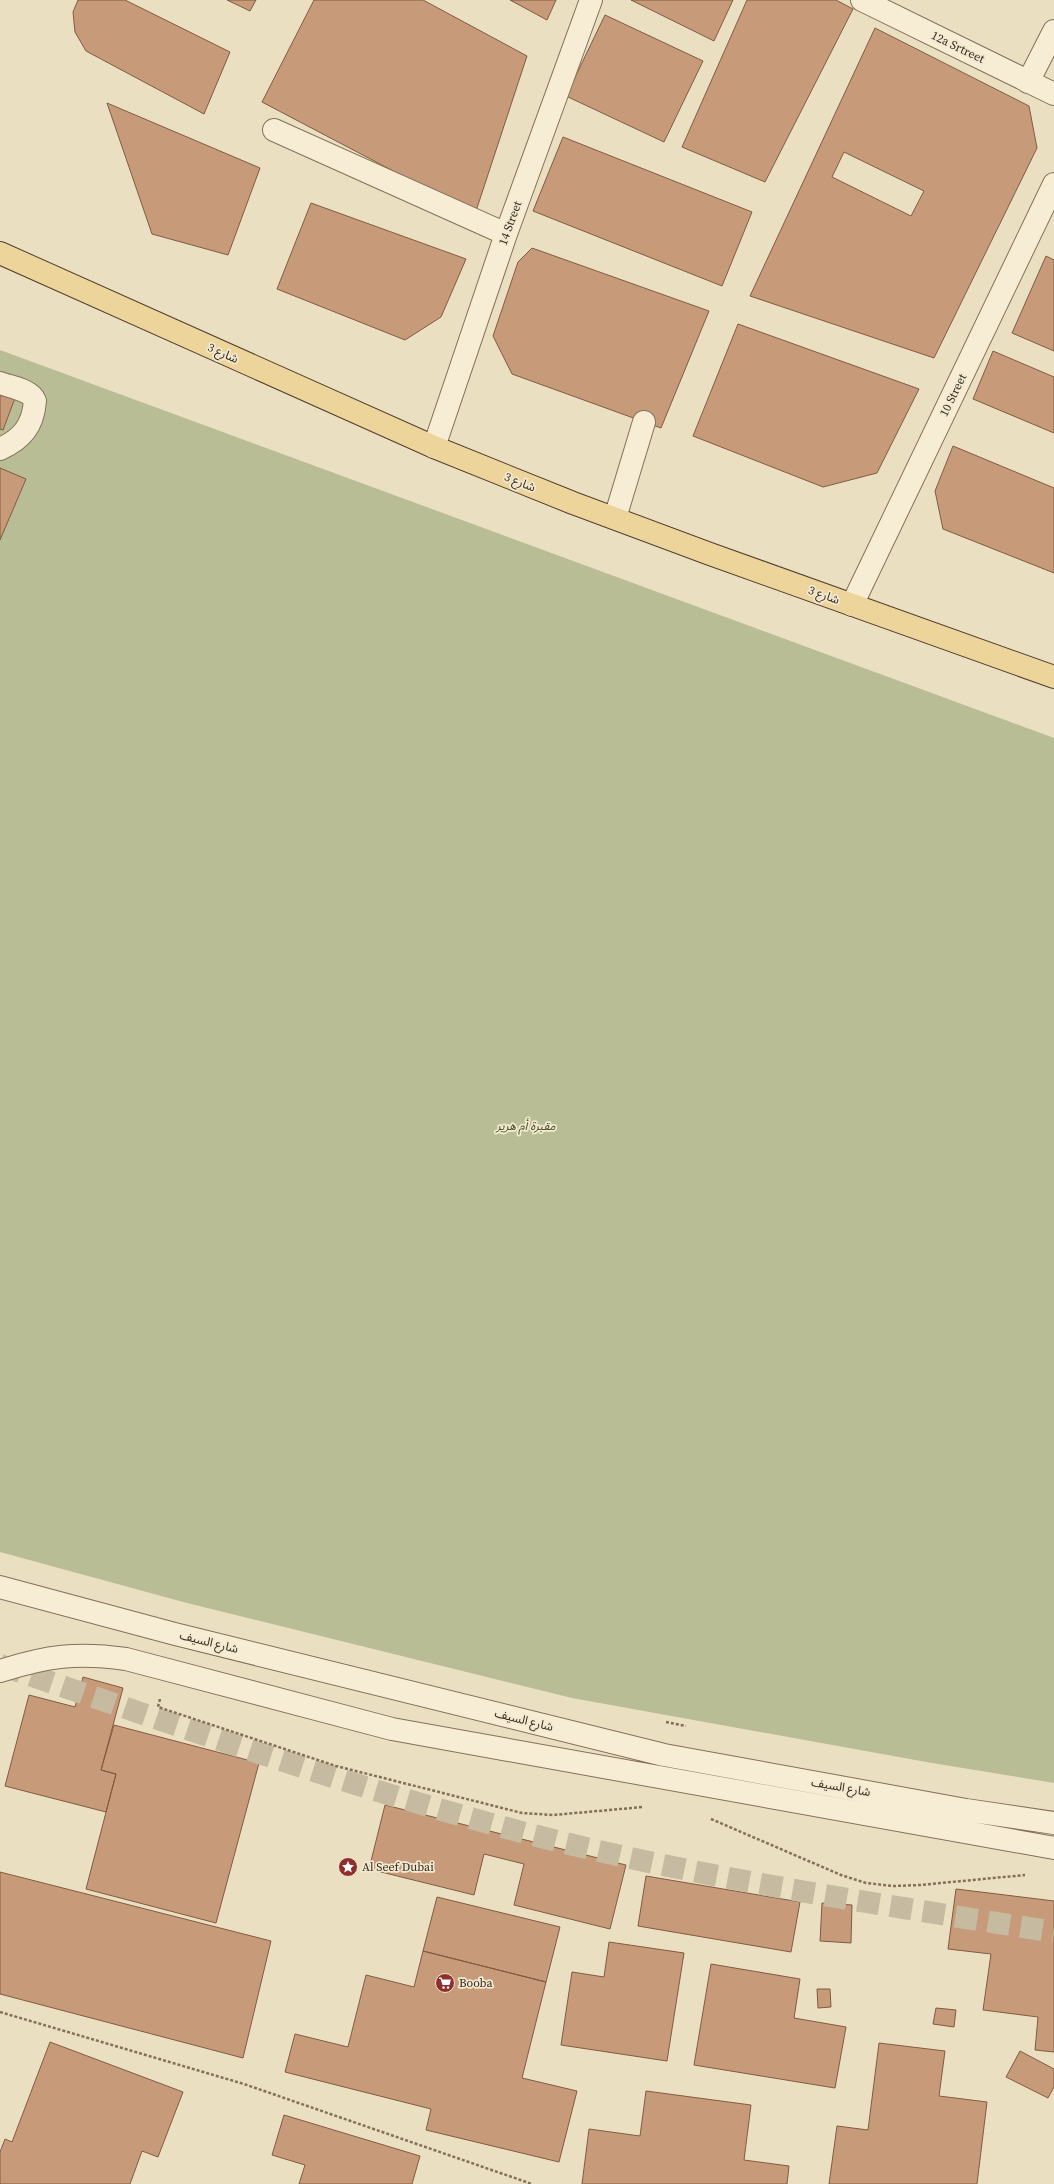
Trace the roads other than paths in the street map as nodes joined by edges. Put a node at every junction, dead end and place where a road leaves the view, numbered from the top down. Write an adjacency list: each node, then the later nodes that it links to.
1 (591, 0): 8 (street, 14 Street)
2 (862, 0): 4 (street, 12a Srtreet)
3 (1054, 31): 4 (street)
4 (1028, 82): 5 (street, 12a Srtreet)
5 (1054, 94)
6 (274, 130): 8 (street)
7 (1054, 184): 15 (street, 10 Street)
8 (506, 234): 12 (street, 14 Street)
9 (0, 253): 12 (main road, شارع 3)
10 (0, 383): 13 (street)
11 (644, 422): 14 (street)
12 (434, 448): 14 (main road, شارع 3)
13 (0, 449)
14 (614, 518): 15 (main road, شارع 3)
15 (852, 605): 16 (main road, شارع 3)
16 (1054, 677)
17 (0, 1587): 19 (street, شارع السيف)
18 (0, 1671): 20 (street, شارع السيف)
19 (1054, 1823)
20 (1054, 1848)

